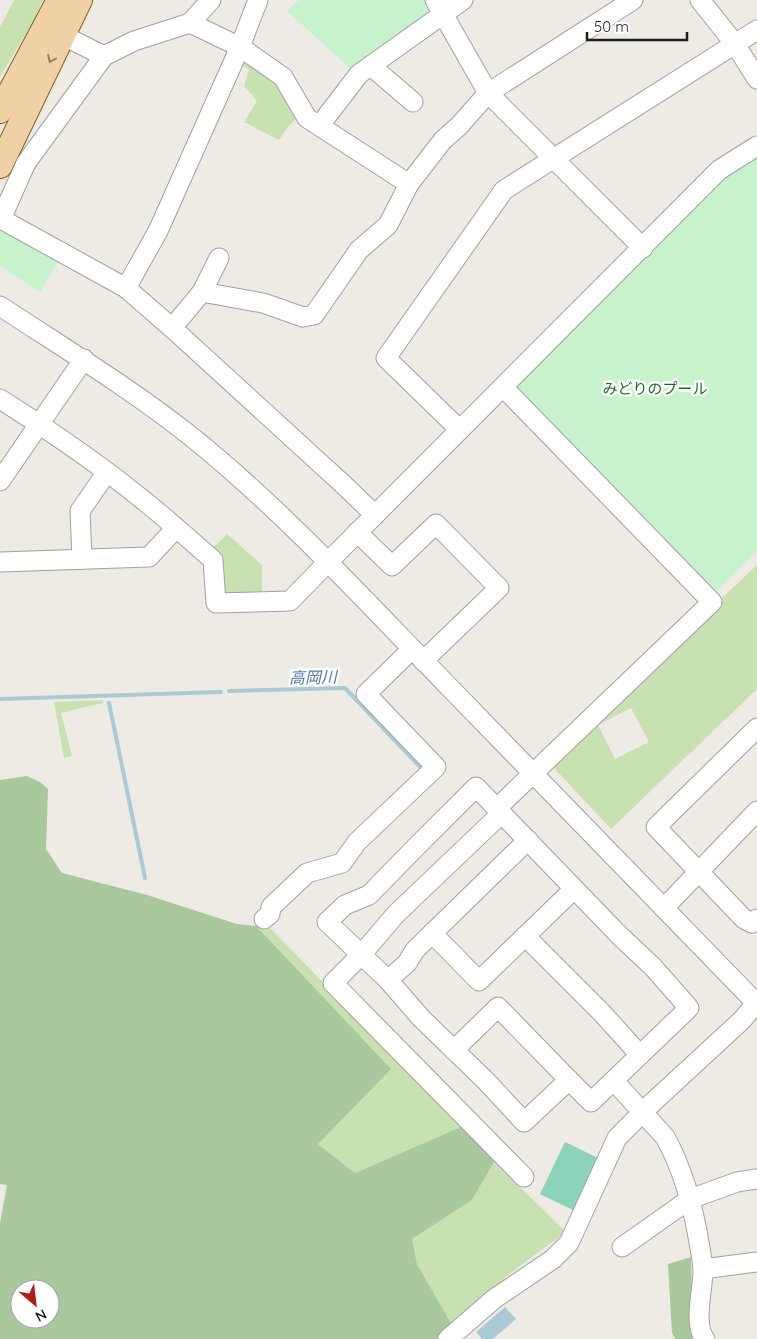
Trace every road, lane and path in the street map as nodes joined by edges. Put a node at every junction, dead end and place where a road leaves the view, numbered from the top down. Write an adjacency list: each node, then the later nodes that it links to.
1 (59, 0): 19 (main road)
2 (80, 0): 11 (main road)
3 (211, 0): 9 (street)
4 (258, 0): 13 (street)
5 (463, 0): 8 (street)
6 (633, 0): 17 (street)
7 (700, 0): 12 (street)
8 (440, 7): 15 (street); 17 (street)
9 (190, 23): 13 (street); 14 (street)
10 (757, 30): 12 (street)
11 (62, 35): 14 (street); 23 (main road, one-way to 23)
12 (735, 44): 16 (street); 22 (street)
13 (240, 47): 20 (street); 27 (street)
14 (104, 56): 27 (street)
15 (371, 66): 18 (street); 20 (street)
16 (757, 79)
17 (488, 93): 22 (street); 24 (street)
18 (413, 102)
19 (0, 111)
20 (320, 125): 24 (street)
21 (757, 146): 25 (street)
22 (554, 160): 25 (street); 35 (street)
23 (0, 166)
24 (409, 184): 28 (street)
25 (643, 248): 32 (street)
26 (219, 258): 28 (street)
27 (126, 288): 30 (street)
28 (202, 292): 30 (street)
29 (0, 306): 31 (street)
30 (172, 328): 38 (street)
31 (84, 359): 34 (street); 43 (street)
32 (503, 387): 35 (street); 46 (street)
33 (0, 399): 34 (street)
34 (40, 424): 36 (street); 37 (street)
35 (460, 430): 38 (street)
36 (107, 472): 39 (street); 41 (street)
37 (0, 481)
38 (375, 515): 40 (street)
39 (176, 528): 41 (street); 43 (street)
40 (357, 532): 43 (street); 44 (street)
41 (82, 559): 42 (street)
42 (0, 562)
43 (328, 562): 44 (street)
44 (417, 655): 46 (street); 53 (street)
45 (757, 728): 50 (street)
46 (532, 773): 47 (street); 52 (street)
47 (499, 810): 49 (street); 57 (street); 57 (street)
48 (757, 811): 50 (street)
49 (528, 840): 51 (street); 55 (street)
50 (699, 873): 52 (street); 54 (street)
51 (574, 889): 56 (street); 61 (street)
52 (664, 908): 59 (street)
53 (264, 919)
54 (757, 919)
55 (432, 933): 56 (street); 58 (street)
56 (525, 936): 61 (street)
57 (361, 955): 58 (street); 65 (street)
58 (388, 980): 60 (street)
59 (757, 1003): 64 (street)
60 (454, 1050): 62 (street); 62 (street)
61 (640, 1055): 63 (street)
62 (569, 1080): 63 (street)
63 (614, 1081): 64 (street)
64 (643, 1112): 67 (street); 71 (street)
65 (524, 1177)
66 (757, 1179): 67 (street)
67 (690, 1199): 68 (street); 70 (street)
68 (622, 1246)
69 (757, 1262): 70 (street)
70 (703, 1269): 72 (street)
71 (448, 1339)
72 (705, 1339)

